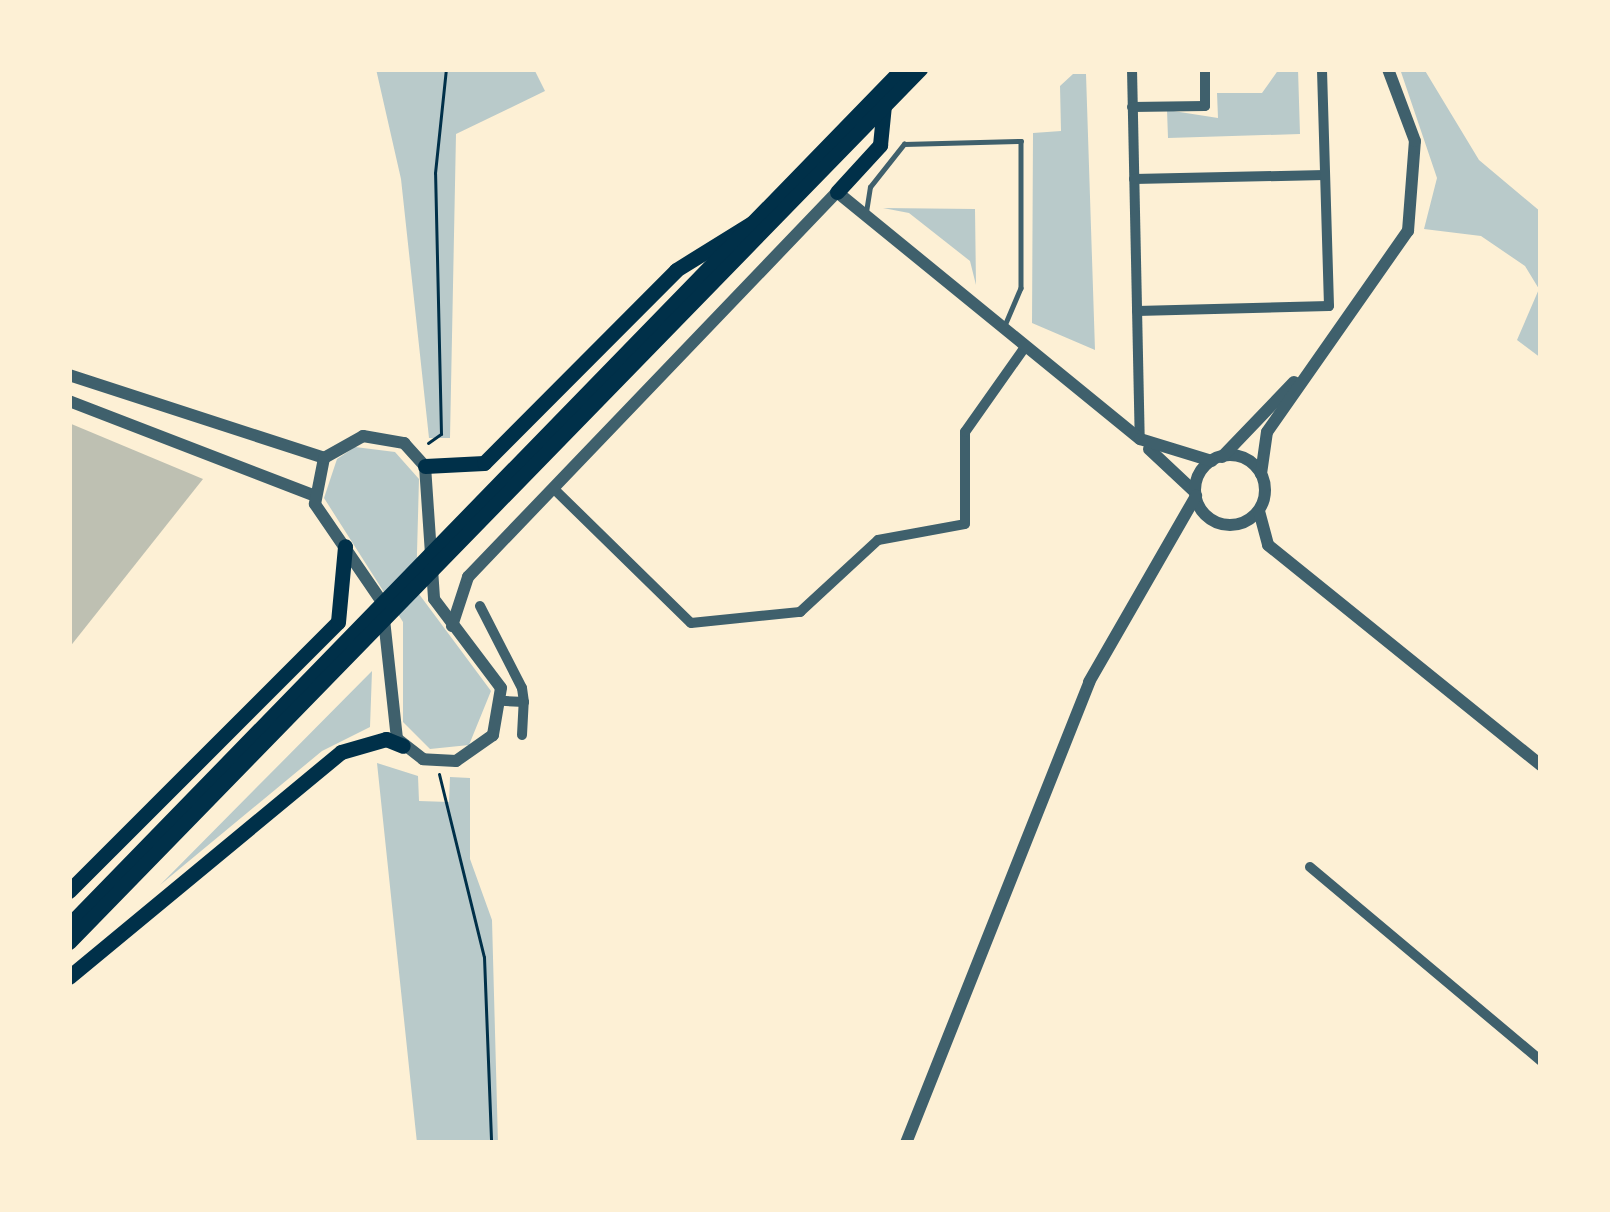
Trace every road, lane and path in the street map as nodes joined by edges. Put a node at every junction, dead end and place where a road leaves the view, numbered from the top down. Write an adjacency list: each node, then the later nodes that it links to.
1 (446, 69): 26 (path)
2 (902, 69): 10 (main road)
3 (920, 69): 8 (main road)
4 (1132, 69): 9 (street)
5 (1204, 69): 9 (street)
6 (1322, 69): 11 (street)
7 (1388, 69): 20 (street)
8 (884, 105): 10 (main road); 13 (main road)
9 (1132, 107): 12 (street)
10 (811, 175): 14 (main road); 16 (main road)
11 (1325, 175): 12 (street); 17 (street)
12 (1134, 178): 17 (street)
13 (837, 192): 15 (street); 31 (street)
14 (763, 217): 16 (main road); 29 (main road)
15 (868, 219): 18 (street); 18 (lane)
16 (682, 306): 46 (main road)
17 (1137, 311): 25 (street)
18 (1003, 328): 19 (street)
19 (1025, 347): 25 (street); 31 (street)
20 (1320, 356): 28 (street); 30 (street)
21 (69, 375): 22 (street)
22 (92, 384): 24 (street); 27 (street)
23 (69, 401): 24 (street)
24 (83, 407): 32 (street)
25 (1140, 439): 28 (street); 33 (street)
26 (421, 448)
27 (324, 458): 29 (street); 32 (street)
28 (1217, 459): 30 (street); 33 (street)
29 (425, 466): 37 (street)
30 (1261, 474): 34 (street)
31 (553, 488): 37 (street)
32 (313, 495): 35 (street)
33 (1196, 495): 34 (street); 52 (street)
34 (1258, 512): 42 (street)
35 (345, 546): 41 (street); 45 (main road)
36 (480, 606): 39 (street)
37 (452, 626): 38 (street)
38 (502, 701): 39 (street); 41 (street)
39 (524, 702): 40 (street)
40 (522, 736)
41 (404, 746): 49 (main road)
42 (1541, 765)
43 (439, 768): 51 (path)
44 (1310, 867): 50 (street)
45 (69, 891)
46 (94, 909): 47 (main road); 48 (main road)
47 (69, 925)
48 (69, 942)
49 (69, 977)
50 (1541, 1061)
51 (491, 1143)
52 (906, 1143)

